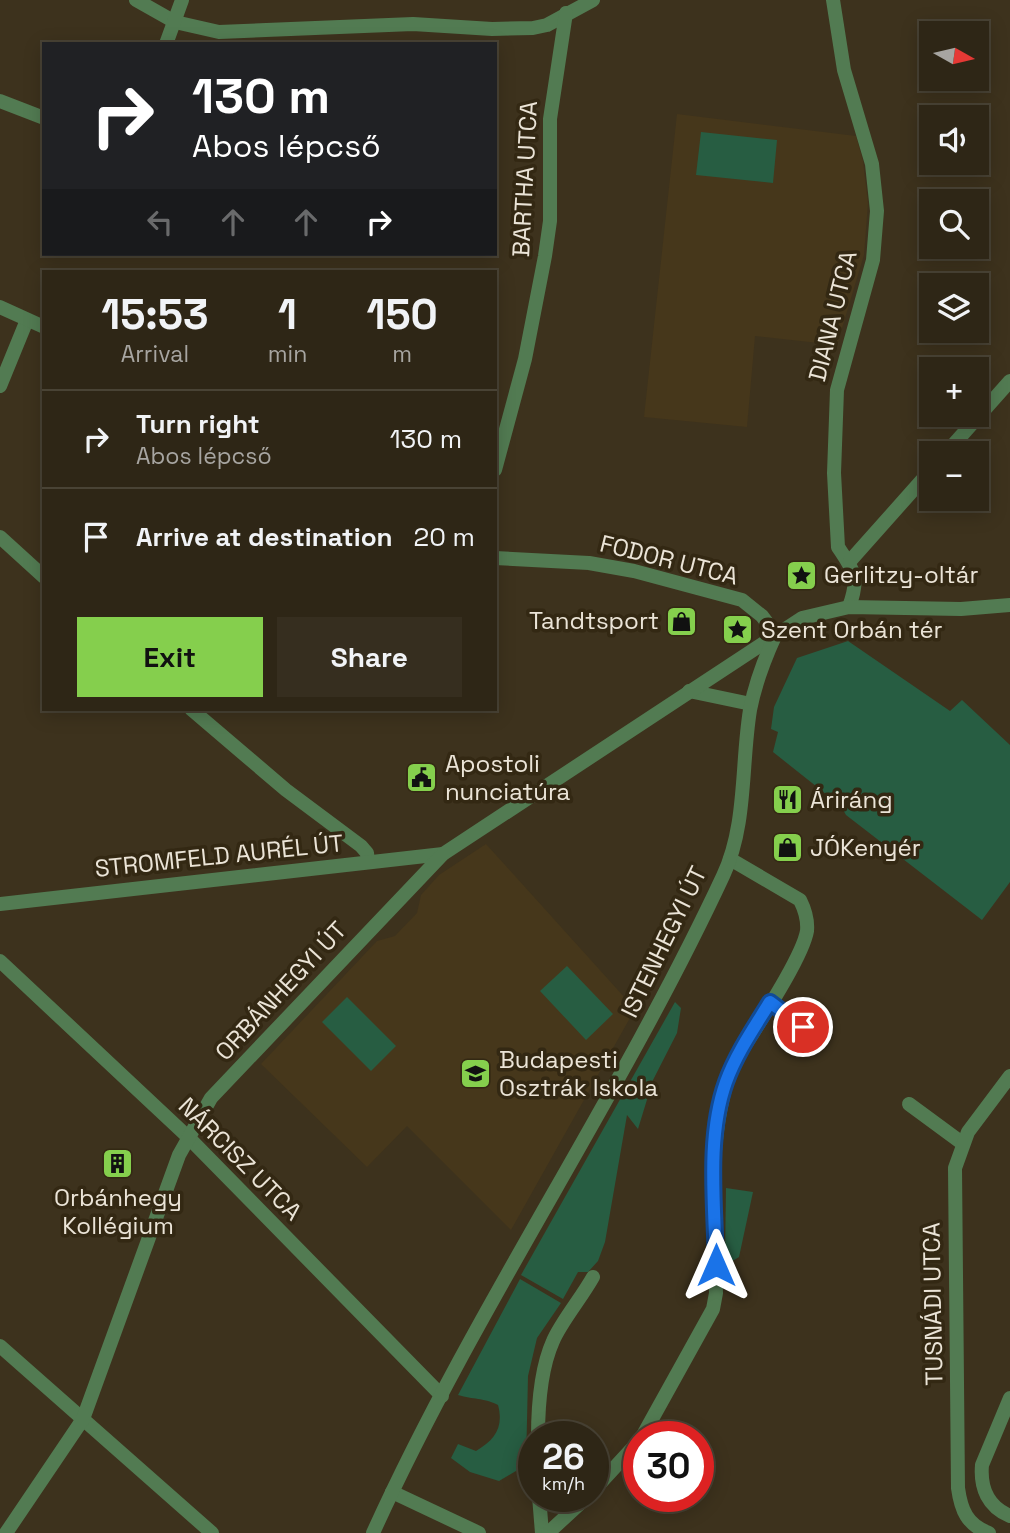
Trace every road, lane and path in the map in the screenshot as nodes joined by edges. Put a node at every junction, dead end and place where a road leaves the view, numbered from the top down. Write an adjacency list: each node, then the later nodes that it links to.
1 (136, 0): 6 (street)
2 (182, 0): 6 (street)
3 (593, 0): 5 (street)
4 (833, 0): 20 (street, DIANA UTCA)
5 (566, 13): 6 (street); 16 (street, BARTHA UTCA)
6 (175, 22): 7 (street)
7 (167, 42)
8 (0, 101): 9 (street)
9 (42, 117)
10 (0, 307): 11 (street)
11 (27, 320): 12 (street); 14 (street)
12 (42, 326)
13 (1010, 381): 15 (street)
14 (0, 386)
15 (957, 441)
16 (497, 463)
17 (919, 483): 20 (street)
18 (0, 537): 21 (street)
19 (497, 558): 24 (street, FODOR UTCA)
20 (850, 561): 23 (street, DIANA UTCA)
21 (42, 575)
22 (1010, 605): 23 (street)
23 (849, 607): 24 (street)
24 (776, 635): 25 (street, ORBÁNHEGYI ÚT); 26 (street, ISTENHEGYI ÚT)
25 (689, 691): 26 (street); 28 (street, ORBÁNHEGYI ÚT)
26 (751, 704): 29 (street, ISTENHEGYI ÚT)
27 (193, 711): 30 (street)
28 (443, 853): 30 (street, STROMFELD AURÉL ÚT); 37 (street, ORBÁNHEGYI ÚT)
29 (730, 859): 33 (street); 41 (street, ISTENHEGYI ÚT)
30 (368, 862): 31 (street, STROMFELD AURÉL ÚT)
31 (0, 904)
32 (0, 961): 37 (street, NÁRCISZ UTCA)
33 (770, 1002): 34 (street); 45 (street)
34 (803, 1027)
35 (1010, 1076): 38 (street, TUSNÁDI UTCA)
36 (909, 1104): 38 (street)
37 (188, 1137): 41 (street, NÁRCISZ UTCA); 43 (street, ORBÁNHEGYI ÚT)
38 (962, 1143): 58 (street, TUSNÁDI UTCA)
39 (593, 1277): 44 (street)
40 (0, 1346): 43 (street)
41 (442, 1396): 48 (street, ISTENHEGYI ÚT)
42 (1010, 1398): 51 (street)
43 (83, 1419): 52 (street, ORBÁNHEGYI ÚT); 53 (street)
44 (538, 1421)
45 (650, 1421)
46 (623, 1458): 47 (street)
47 (609, 1473)
48 (392, 1492): 54 (street, ISTENHEGYI ÚT); 55 (street)
49 (541, 1512): 56 (street)
50 (571, 1512): 57 (street)
51 (1010, 1516)
52 (6, 1533)
53 (212, 1533)
54 (373, 1533)
55 (479, 1533)
56 (542, 1533)
57 (548, 1533)
58 (989, 1533)

